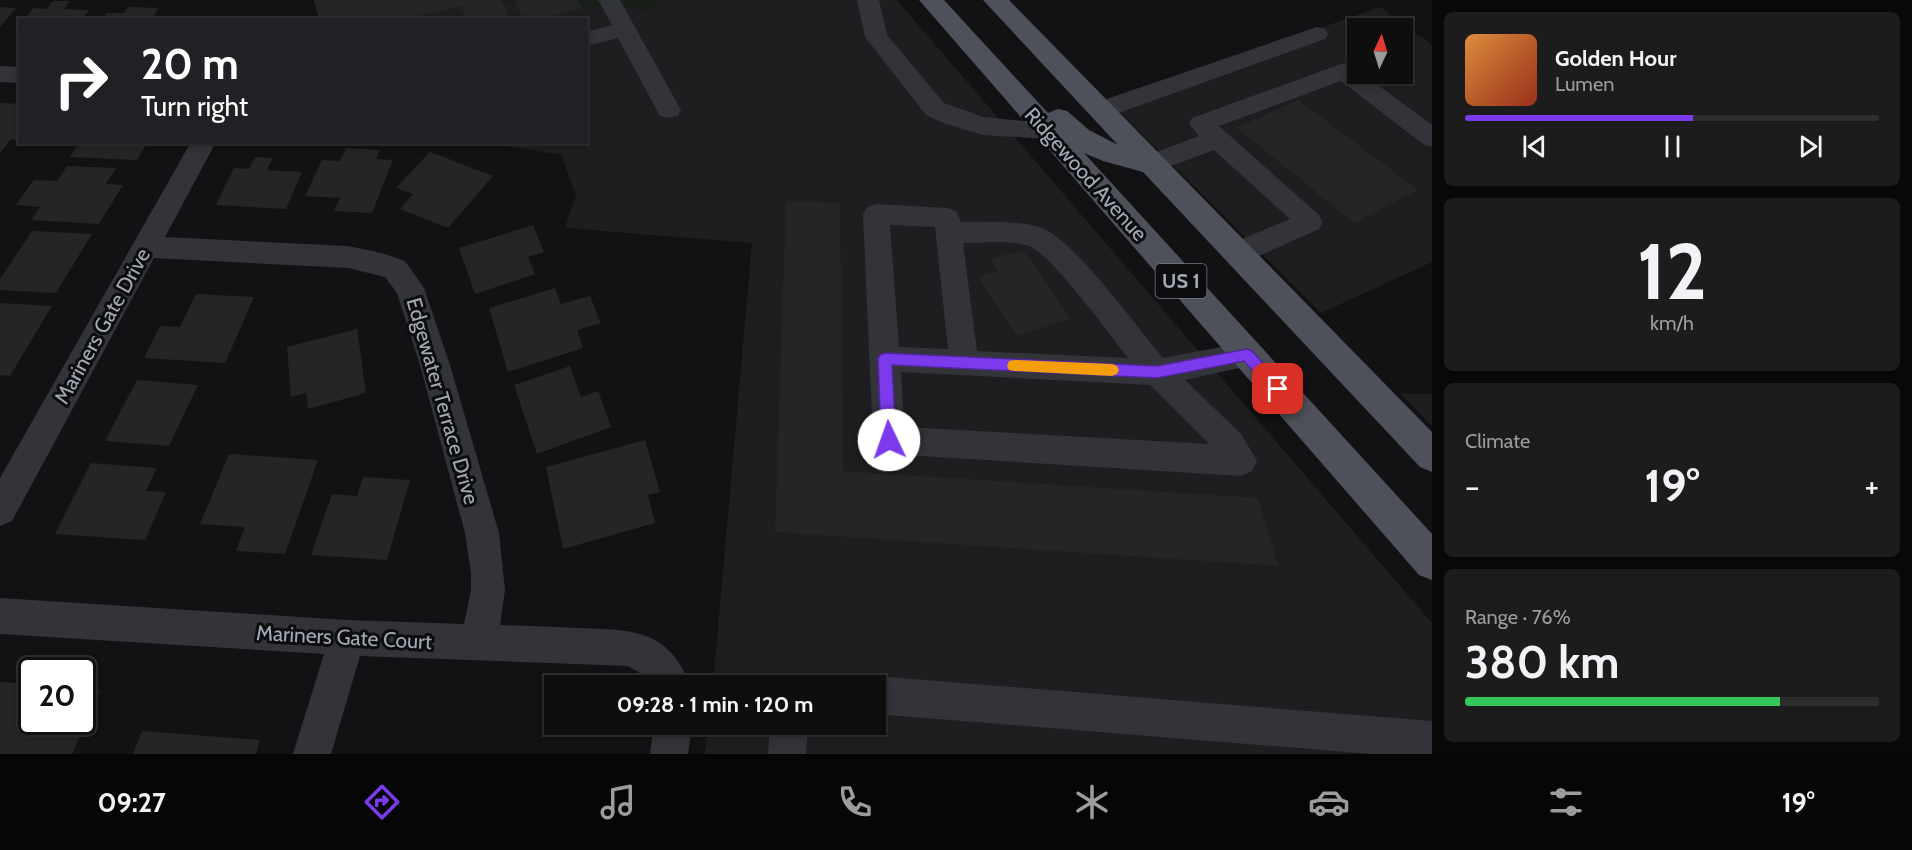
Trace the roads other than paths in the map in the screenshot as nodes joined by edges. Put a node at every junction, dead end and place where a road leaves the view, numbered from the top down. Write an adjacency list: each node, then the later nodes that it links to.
1 (609, 0): 6 (street)
2 (868, 0): 13 (street)
3 (931, 0): 13 (main road, Ridgewood Avenue / US 1)
4 (949, 0): 17 (main road)
5 (995, 0): 12 (main road, US 1)
6 (625, 29): 8 (street); 11 (street)
7 (1317, 34): 12 (street)
8 (588, 38)
9 (0, 74): 10 (street)
10 (18, 75)
11 (669, 110)
12 (1101, 110): 17 (main road, US 1)
13 (1046, 130): 21 (main road, Ridgewood Avenue / US 1)
14 (1432, 138): 15 (street)
15 (1218, 139): 17 (street); 20 (street)
16 (203, 144): 19 (street, Mariners Gate Drive)
17 (1152, 164): 20 (main road, US 1)
18 (948, 232): 22 (street); 23 (street); 24 (street)
19 (146, 247): 26 (street, Mariners Gate Drive); 30 (street, Edgewater Terrace Drive)
20 (1238, 253): 25 (main road, US 1)
21 (1247, 355): 24 (street); 27 (main road, Ridgewood Avenue / US 1)
22 (885, 359): 23 (street); 24 (street)
23 (964, 363): 24 (street)
24 (1157, 372)
25 (1432, 456)
26 (0, 510)
27 (1432, 562)
28 (0, 616): 29 (street, Mariners Gate Court)
29 (347, 638): 30 (street, Mariners Gate Court); 36 (street)
30 (478, 643): 31 (street, Mariners Gate Court)
31 (668, 675)
32 (886, 696): 35 (street)
33 (672, 735): 37 (street)
34 (788, 735): 38 (street)
35 (1432, 740)
36 (312, 754)
37 (669, 754)
38 (787, 754)

